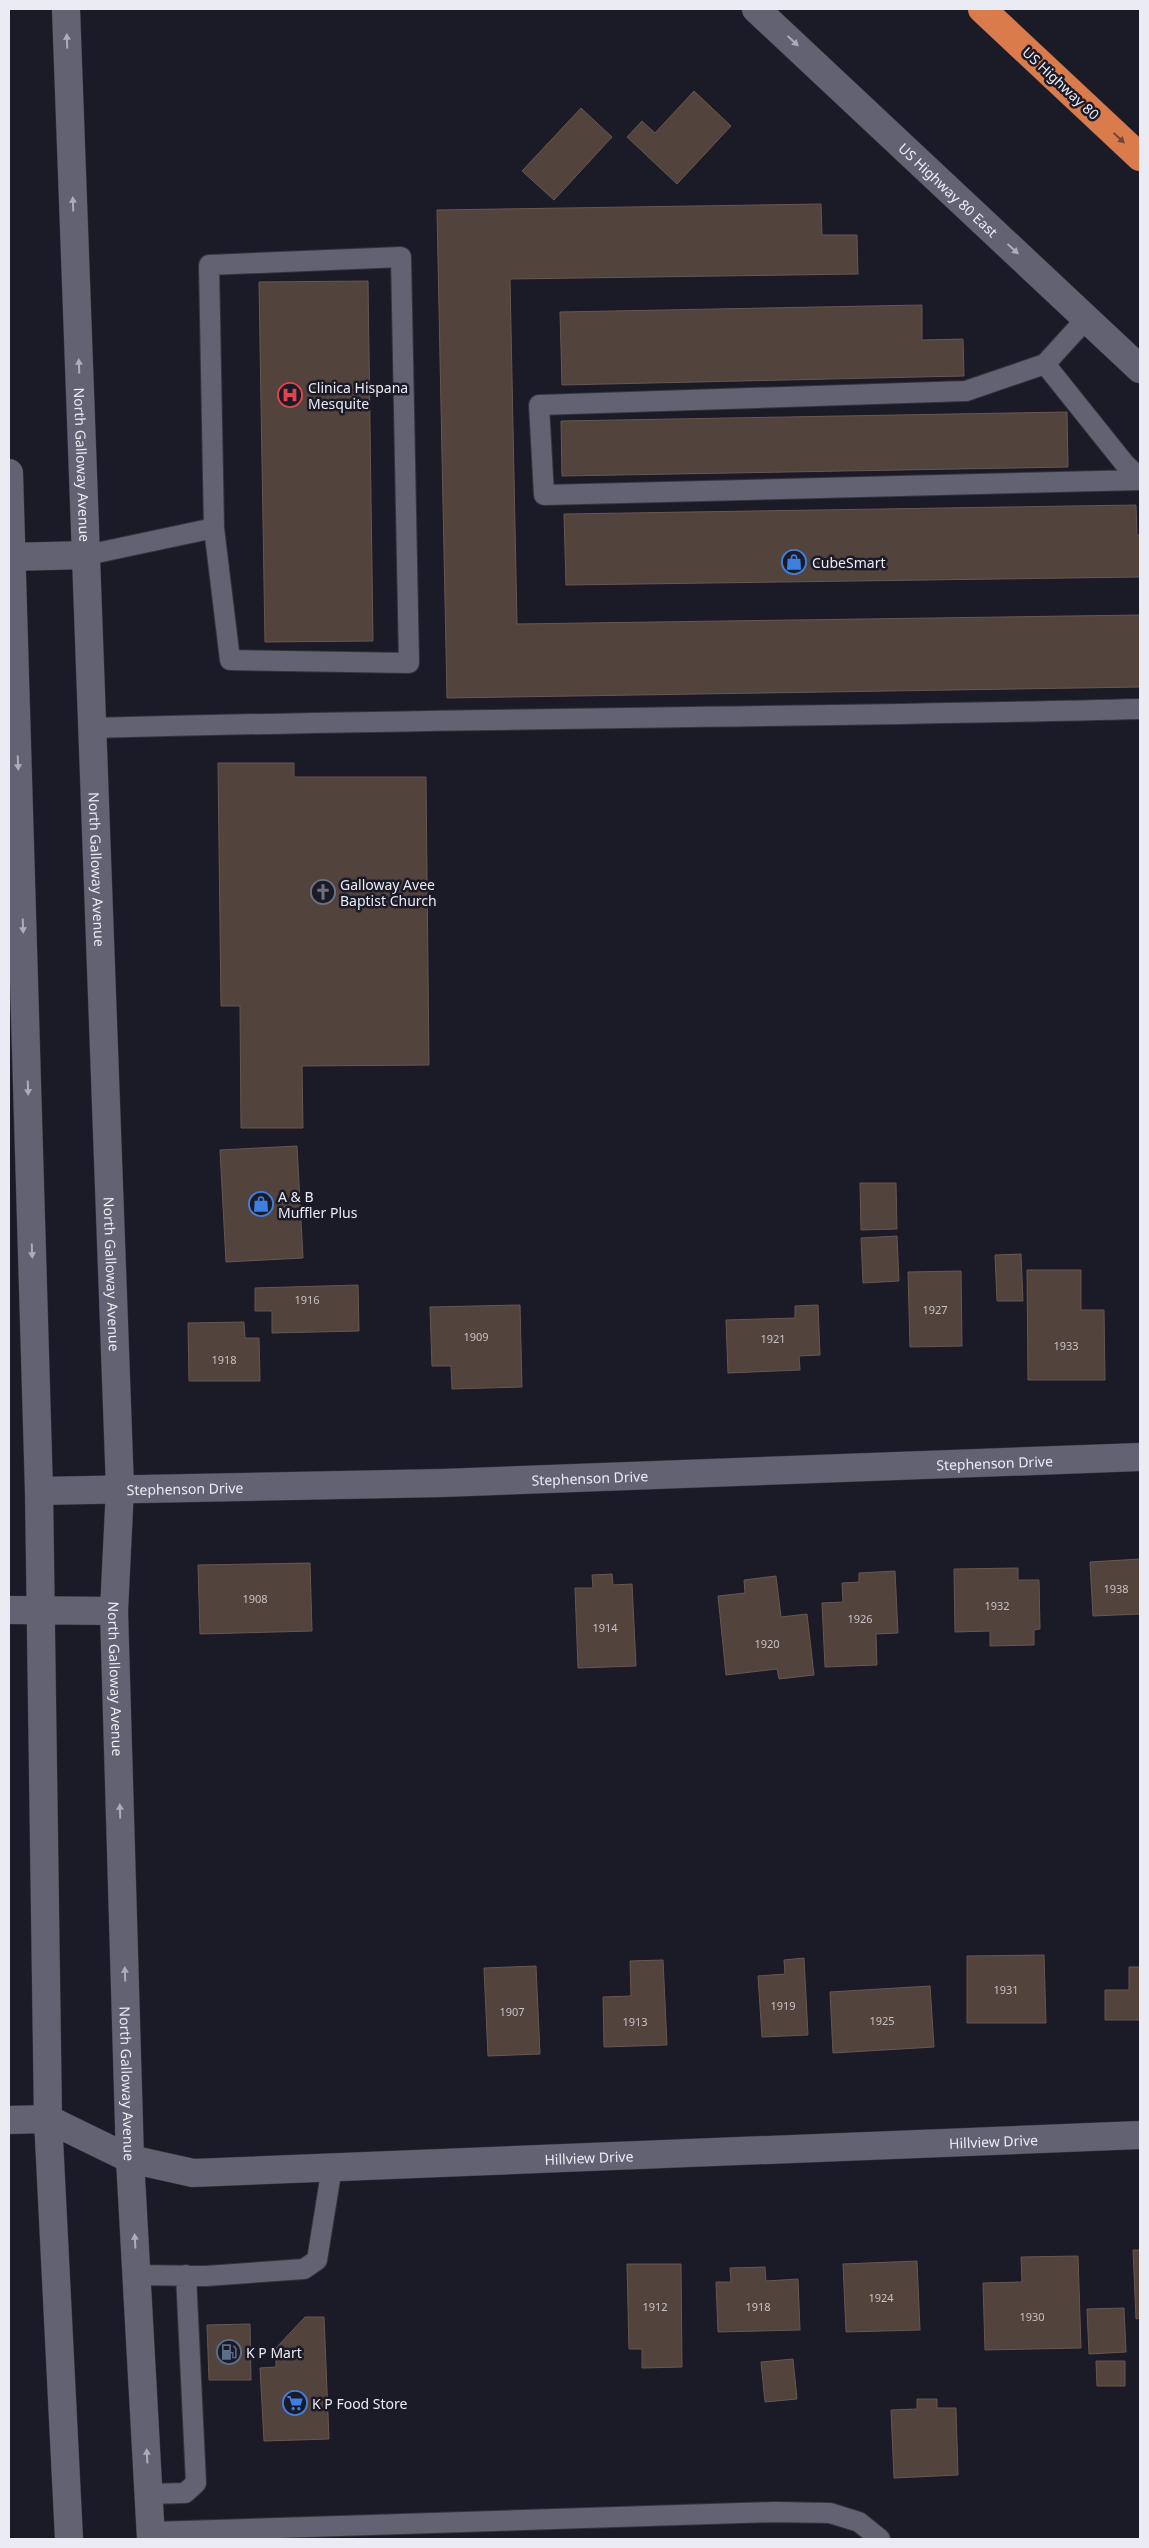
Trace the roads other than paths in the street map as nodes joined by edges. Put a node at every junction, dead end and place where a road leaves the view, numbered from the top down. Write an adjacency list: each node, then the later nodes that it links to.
1 (66, 9): 11 (main road, North Galloway Avenue, one-way to 1)
2 (756, 9): 5 (main road, US Highway 80 East, one-way to 5)
3 (982, 9): 4 (highway, US Highway 80, one-way to 4)
4 (1140, 157)
5 (1086, 319): 6 (lane); 7 (main road, US Highway 80 East)
6 (1044, 364): 9 (lane); 9 (lane)
7 (1140, 369)
8 (9, 473): 12 (main road)
9 (1140, 479)
10 (214, 528): 10 (lane); 11 (lane)
11 (86, 555): 12 (main road); 14 (main road, North Galloway Avenue)
12 (10, 557): 17 (main road, one-way to 17)
13 (1140, 709): 14 (lane)
14 (93, 728): 16 (main road, North Galloway Avenue)
15 (1140, 1458): 16 (main road, Stephenson Drive)
16 (120, 1488): 17 (main road, Stephenson Drive); 20 (main road, North Galloway Avenue)
17 (39, 1491): 19 (main road)
18 (9, 1610): 19 (main road)
19 (41, 1610): 20 (main road); 21 (main road)
20 (114, 1611): 24 (main road, North Galloway Avenue, one-way to 20)
21 (48, 2119): 22 (main road); 24 (main road, Hillview Drive); 30 (main road)
22 (9, 2120)
23 (1140, 2135): 25 (main road, Hillview Drive)
24 (130, 2159): 25 (main road, Hillview Drive); 26 (main road, North Galloway Avenue, one-way to 24)
25 (332, 2167): 27 (lane)
26 (136, 2275): 27 (lane); 28 (main road, North Galloway Avenue, one-way to 26)
27 (186, 2275): 28 (lane)
28 (149, 2494): 29 (main road, North Galloway Avenue)
29 (151, 2535): 31 (lane)
30 (69, 2539)
31 (880, 2539)

